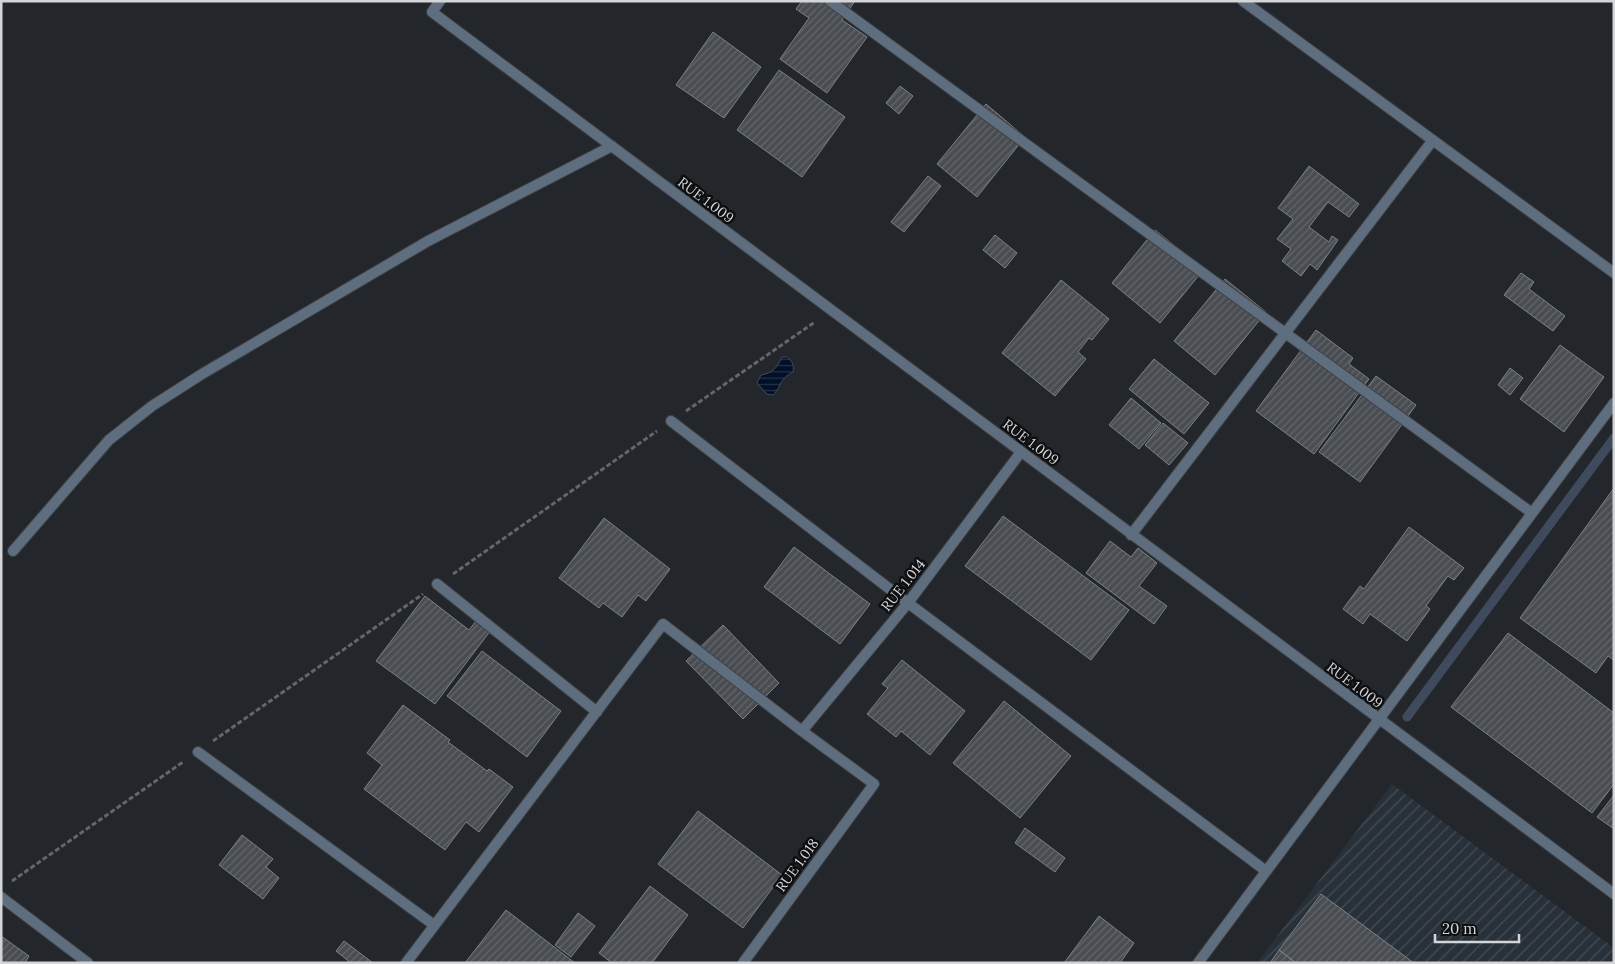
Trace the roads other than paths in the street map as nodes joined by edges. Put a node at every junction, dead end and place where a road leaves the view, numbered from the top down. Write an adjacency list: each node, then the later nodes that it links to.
1 (440, 1): 5 (street, RUE 1.009)
2 (830, 1): 7 (street)
3 (1243, 1): 4 (street)
4 (1433, 140): 6 (street); 7 (street)
5 (612, 146): 10 (street, RUE 1.009); 13 (street)
6 (1614, 273)
7 (1285, 333): 11 (street); 12 (street)
8 (1614, 403): 11 (street)
9 (672, 421): 15 (street)
10 (1021, 452): 12 (street, RUE 1.009); 15 (street, RUE 1.014)
11 (1532, 513): 17 (street)
12 (1131, 534): 17 (street, RUE 1.009)
13 (13, 550)
14 (437, 584): 16 (street)
15 (908, 603): 18 (street, RUE 1.014); 20 (street)
16 (597, 712): 18 (street); 23 (street)
17 (1378, 720): 20 (street); 21 (street, RUE 1.009)
18 (802, 731): 26 (street, RUE 1.018)
19 (198, 752): 23 (street)
20 (1266, 871): 27 (street)
21 (1614, 894)
22 (1, 897): 24 (street)
23 (434, 925): 25 (street)
24 (88, 963)
25 (406, 963)
26 (742, 963)
27 (1198, 963)

